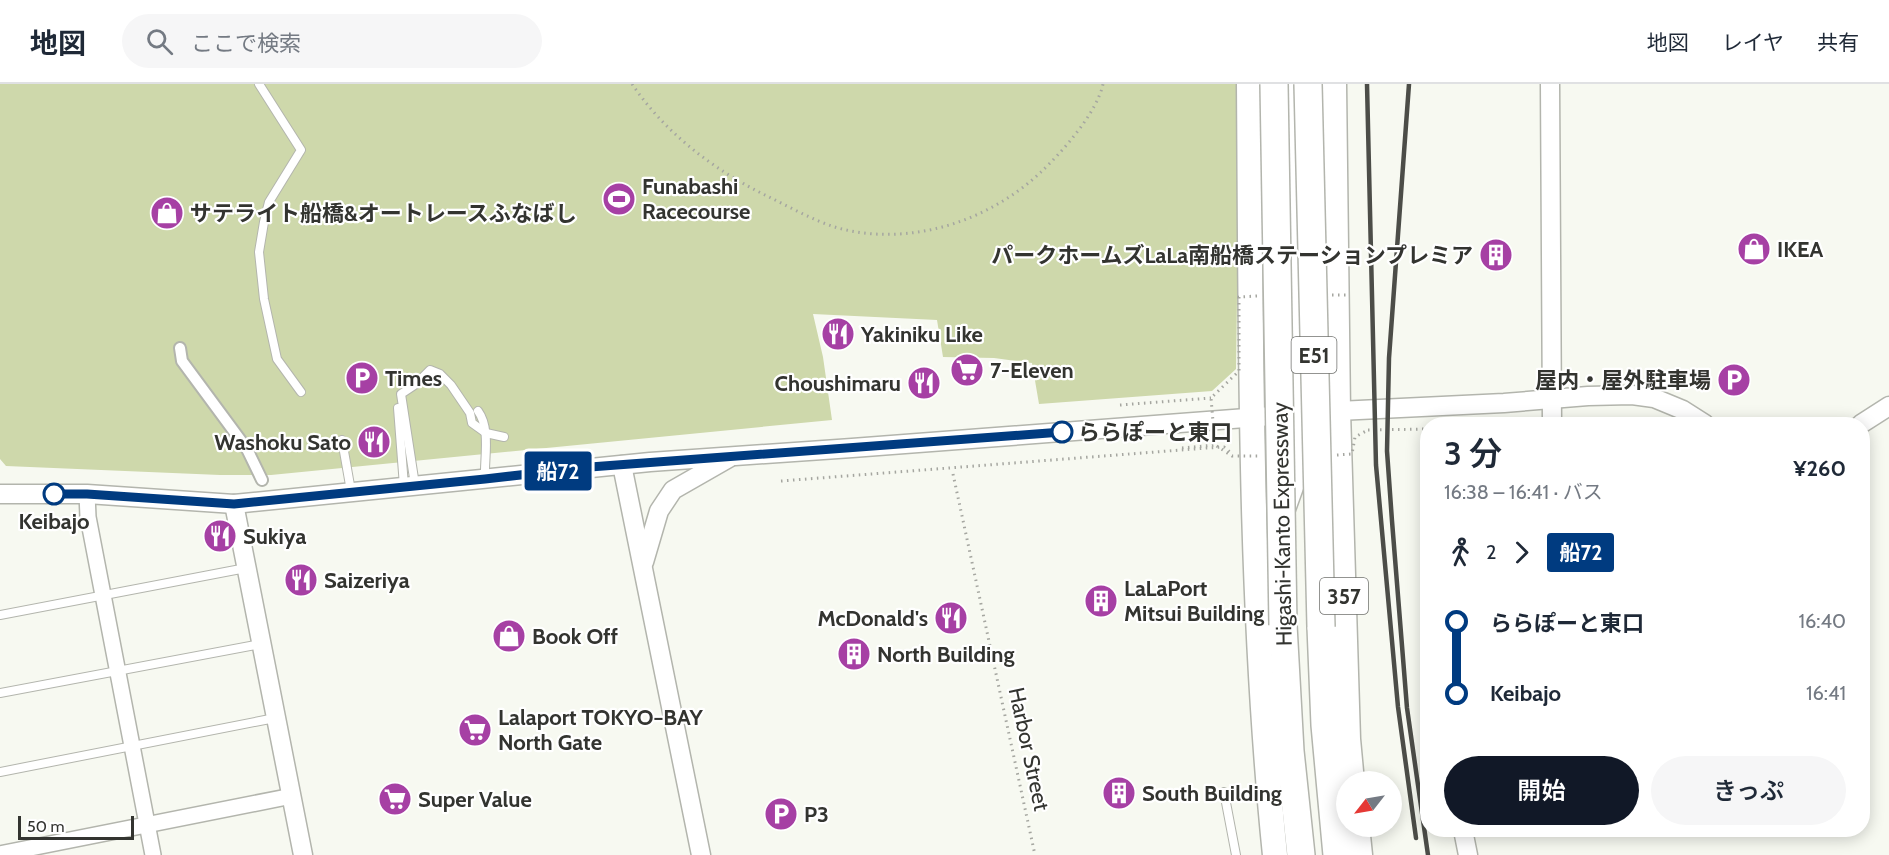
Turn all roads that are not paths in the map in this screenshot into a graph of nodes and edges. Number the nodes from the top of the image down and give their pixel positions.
1 (259, 84) edge
2 (1249, 84) edge
3 (1274, 84) edge
4 (1293, 84) edge
5 (1308, 84) edge
6 (1334, 84) edge
7 (1550, 84) edge
8 (180, 348) dead end
9 (301, 392) dead end
10 (1550, 399) junction
11 (398, 402) dead end
12 (1889, 406) edge
13 (478, 411) dead end
14 (1338, 411) junction
15 (1296, 414) junction
16 (1252, 417) junction
17 (1551, 417) edge
18 (1694, 417) edge
19 (1870, 418) edge
20 (486, 433) junction
21 (504, 437) dead end
22 (342, 440) dead end
23 (733, 455) junction
24 (622, 465) junction
25 (485, 479) junction
26 (262, 480) dead end
27 (410, 487) junction
28 (351, 493) junction
29 (0, 494) edge
30 (87, 494) junction
31 (234, 504) junction
32 (643, 564) junction
33 (247, 568) junction
34 (103, 596) junction
35 (0, 615) edge
36 (262, 644) junction
37 (1259, 648) junction
38 (118, 671) junction
39 (0, 693) edge
40 (276, 718) junction
41 (132, 746) junction
42 (1351, 771) edge
43 (0, 772) edge
44 (1224, 792) dead end
45 (292, 796) junction
46 (147, 825) junction
47 (1358, 837) edge
48 (1464, 837) edge
49 (0, 854) edge
50 (153, 855) edge
51 (303, 855) edge
52 (701, 855) edge
53 (1236, 855) edge
54 (1275, 855) edge
55 (1301, 855) edge
56 (1337, 855) edge
57 (1360, 855) edge
58 (1468, 855) edge

1 - 9 lane
2 - 16 highway
3 - 55 highway, Higashi-Kanto Expressway / E51, bridge
4 - 15 street
5 - 56 highway, Higashi-Kanto Expressway / E51, bridge
6 - 14 highway, 357
7 - 10 street
8 - 26 street
10 - 14 street
10 - 17 street
10 - 18 street
11 - 27 lane
12 - 19 street
13 - 20 lane
14 - 15 street
14 - 42 highway, 357
15 - 16 street
15 - 37 street
16 - 23 street
16 - 37 highway
20 - 21 lane
20 - 25 lane
20 - 27 lane
22 - 28 lane
23 - 24 street
23 - 32 street
24 - 25 street
24 - 32 street
25 - 27 street
27 - 28 street
28 - 31 street
29 - 30 street
30 - 31 street
30 - 34 street
31 - 33 street
32 - 52 street
33 - 34 lane
33 - 36 street
34 - 35 lane
34 - 38 street
36 - 38 lane
36 - 40 street
37 - 54 highway
38 - 39 lane
38 - 41 street
40 - 41 lane
40 - 45 street
41 - 43 lane
41 - 46 street
44 - 53 lane
45 - 46 street
45 - 51 street
46 - 49 street
46 - 50 street
47 - 57 highway
48 - 58 street

